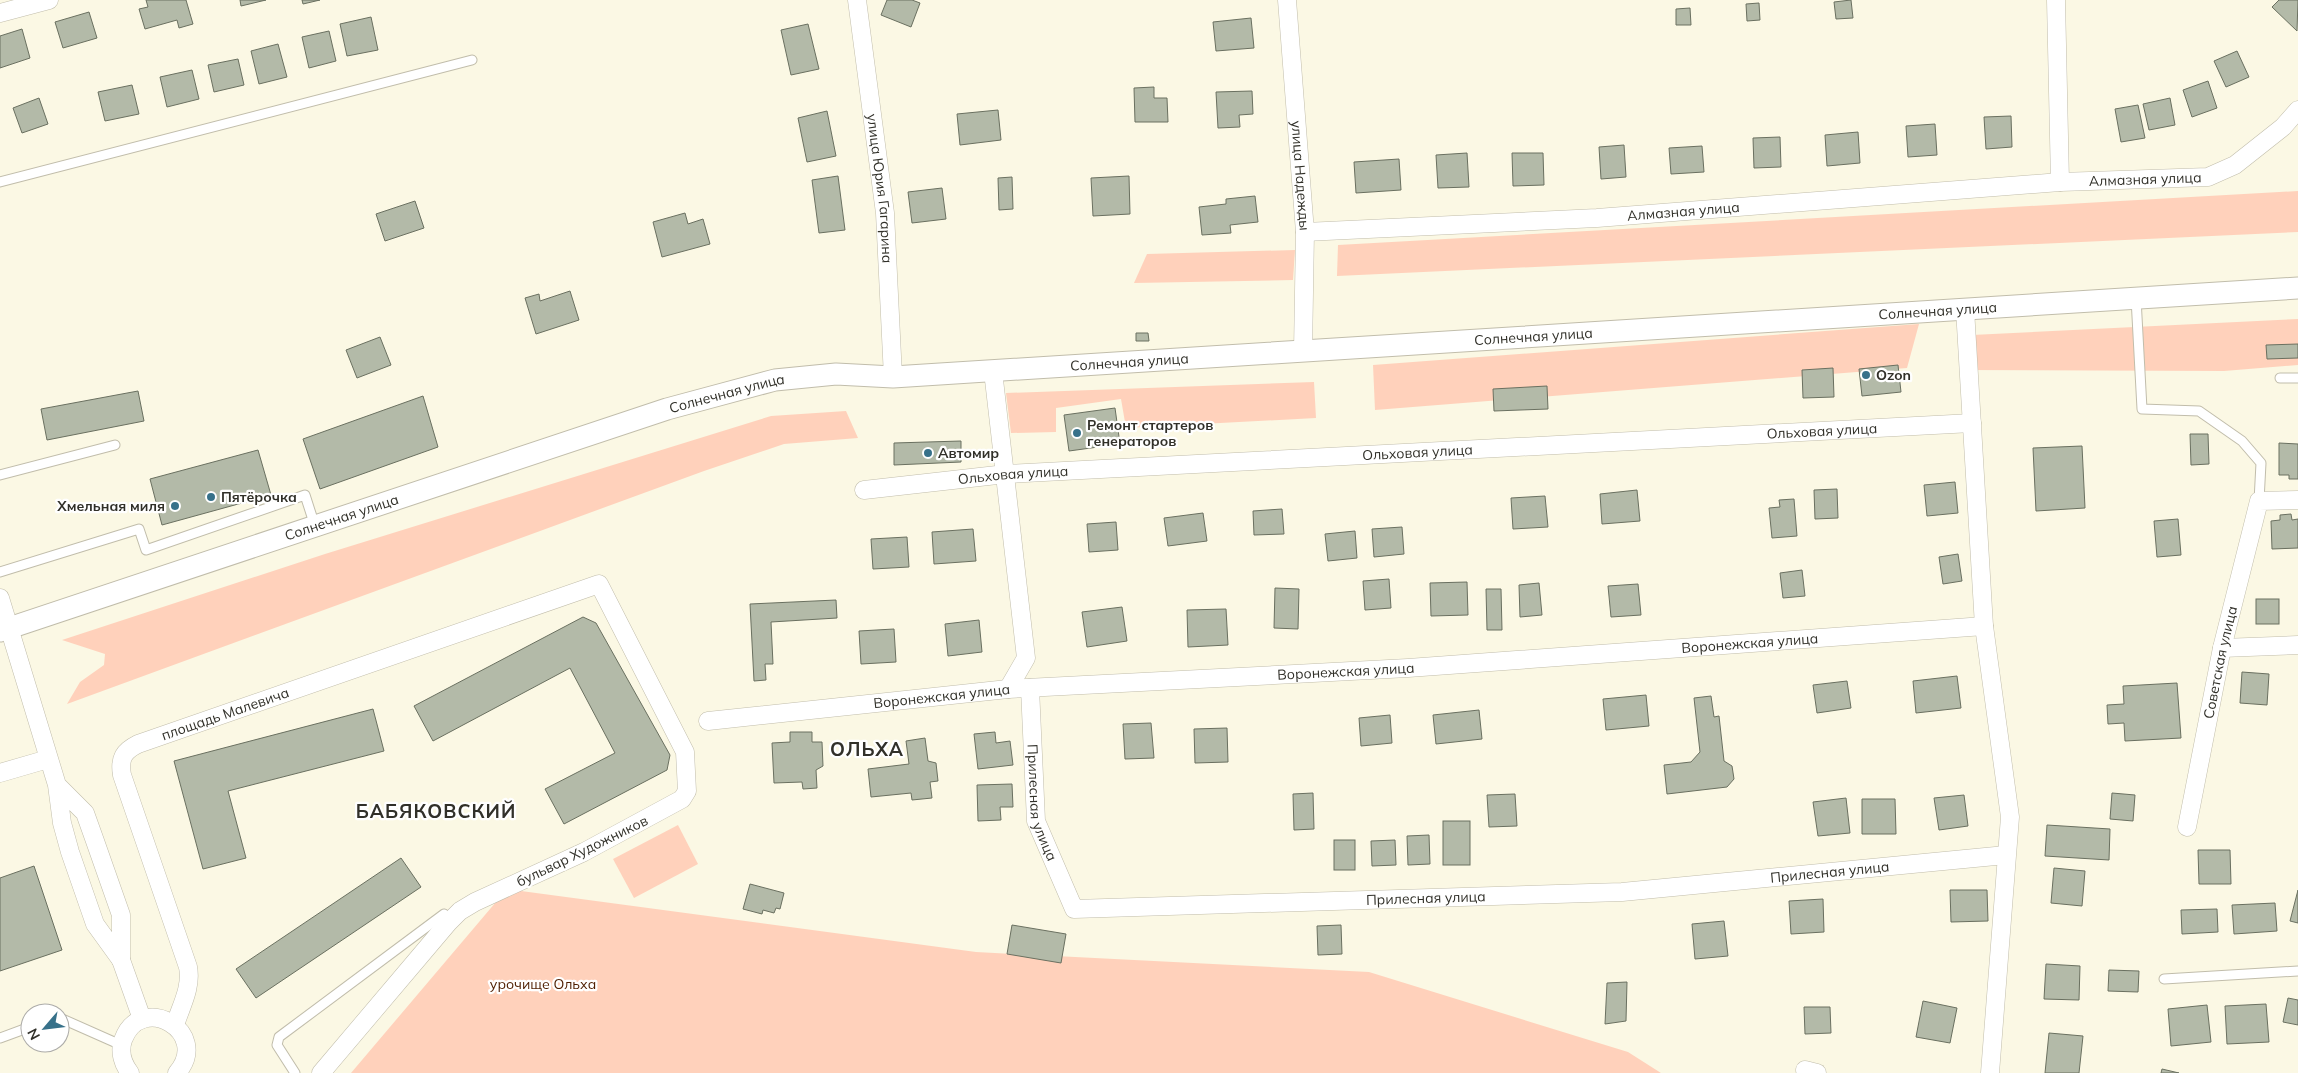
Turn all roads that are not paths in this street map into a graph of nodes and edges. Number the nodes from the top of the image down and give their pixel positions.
1 (49, 0) edge
2 (857, 0) edge
3 (1287, 0) edge
4 (2056, 0) edge
5 (0, 13) edge
6 (472, 60) dead end
7 (2298, 110) edge
8 (0, 182) edge
9 (2060, 182) junction
10 (1305, 232) junction
11 (2298, 288) edge
12 (2136, 298) junction
13 (1965, 309) junction
14 (1303, 352) junction
15 (993, 371) junction
16 (893, 377) junction
17 (2280, 378) dead end
18 (2298, 378) edge
19 (1972, 422) junction
20 (115, 445) dead end
21 (1006, 474) junction
22 (0, 476) edge
23 (864, 490) dead end
24 (2298, 500) edge
25 (2259, 501) junction
26 (315, 526) junction
27 (0, 572) edge
28 (598, 584) joint
29 (0, 598) edge
30 (1984, 626) junction
31 (4, 630) edge
32 (2298, 646) edge
33 (2222, 648) junction
34 (1030, 688) junction
35 (1008, 689) junction
36 (708, 722) dead end
37 (48, 759) junction
38 (0, 773) edge
39 (57, 785) junction
40 (2187, 827) dead end
41 (2006, 855) junction
42 (444, 914) dead end
43 (121, 960) junction
44 (2298, 971) edge
45 (2164, 978) dead end
46 (142, 1019) junction
47 (70, 1022) edge
48 (175, 1025) junction
49 (20, 1031) edge
50 (0, 1038) edge
51 (121, 1044) junction
52 (130, 1073) edge
53 (177, 1073) edge
54 (295, 1073) edge
55 (321, 1073) edge
56 (1990, 1073) edge

1 - 5 street
2 - 16 street, улица Юрия Гагарина
3 - 10 street, улица Надежды
4 - 9 street
6 - 8 lane
7 - 9 street, Алмазная улица
9 - 10 street, Алмазная улица
10 - 14 street, улица Надежды
11 - 12 street, Солнечная улица
12 - 13 street, Солнечная улица
12 - 25 lane
13 - 14 street, Солнечная улица
13 - 19 street
14 - 15 street, Солнечная улица
15 - 16 street, Солнечная улица
15 - 21 street
16 - 26 street, Солнечная улица
17 - 18 lane
19 - 21 street, Ольховая улица
19 - 30 street
20 - 22 lane
21 - 23 street, Ольховая улица
21 - 35 street
24 - 25 street
25 - 33 street, Советская улица
26 - 27 lane
26 - 31 street, Солнечная улица
28 - 48 street, площадь Малевича
28 - 55 street, бульвар Художников
29 - 31 street
30 - 34 street, Воронежская улица
30 - 41 street
31 - 37 street
32 - 33 street
33 - 40 street, Советская улица
34 - 35 street, Воронежская улица
34 - 41 street, Прилесная улица
35 - 36 street, Воронежская улица
37 - 38 street
37 - 39 street
39 - 43 street
39 - 43 street
41 - 56 street
42 - 54 lane
43 - 46 street
44 - 45 lane
46 - 48 street
46 - 51 street
47 - 51 lane
48 - 53 street
49 - 50 lane
51 - 52 street

